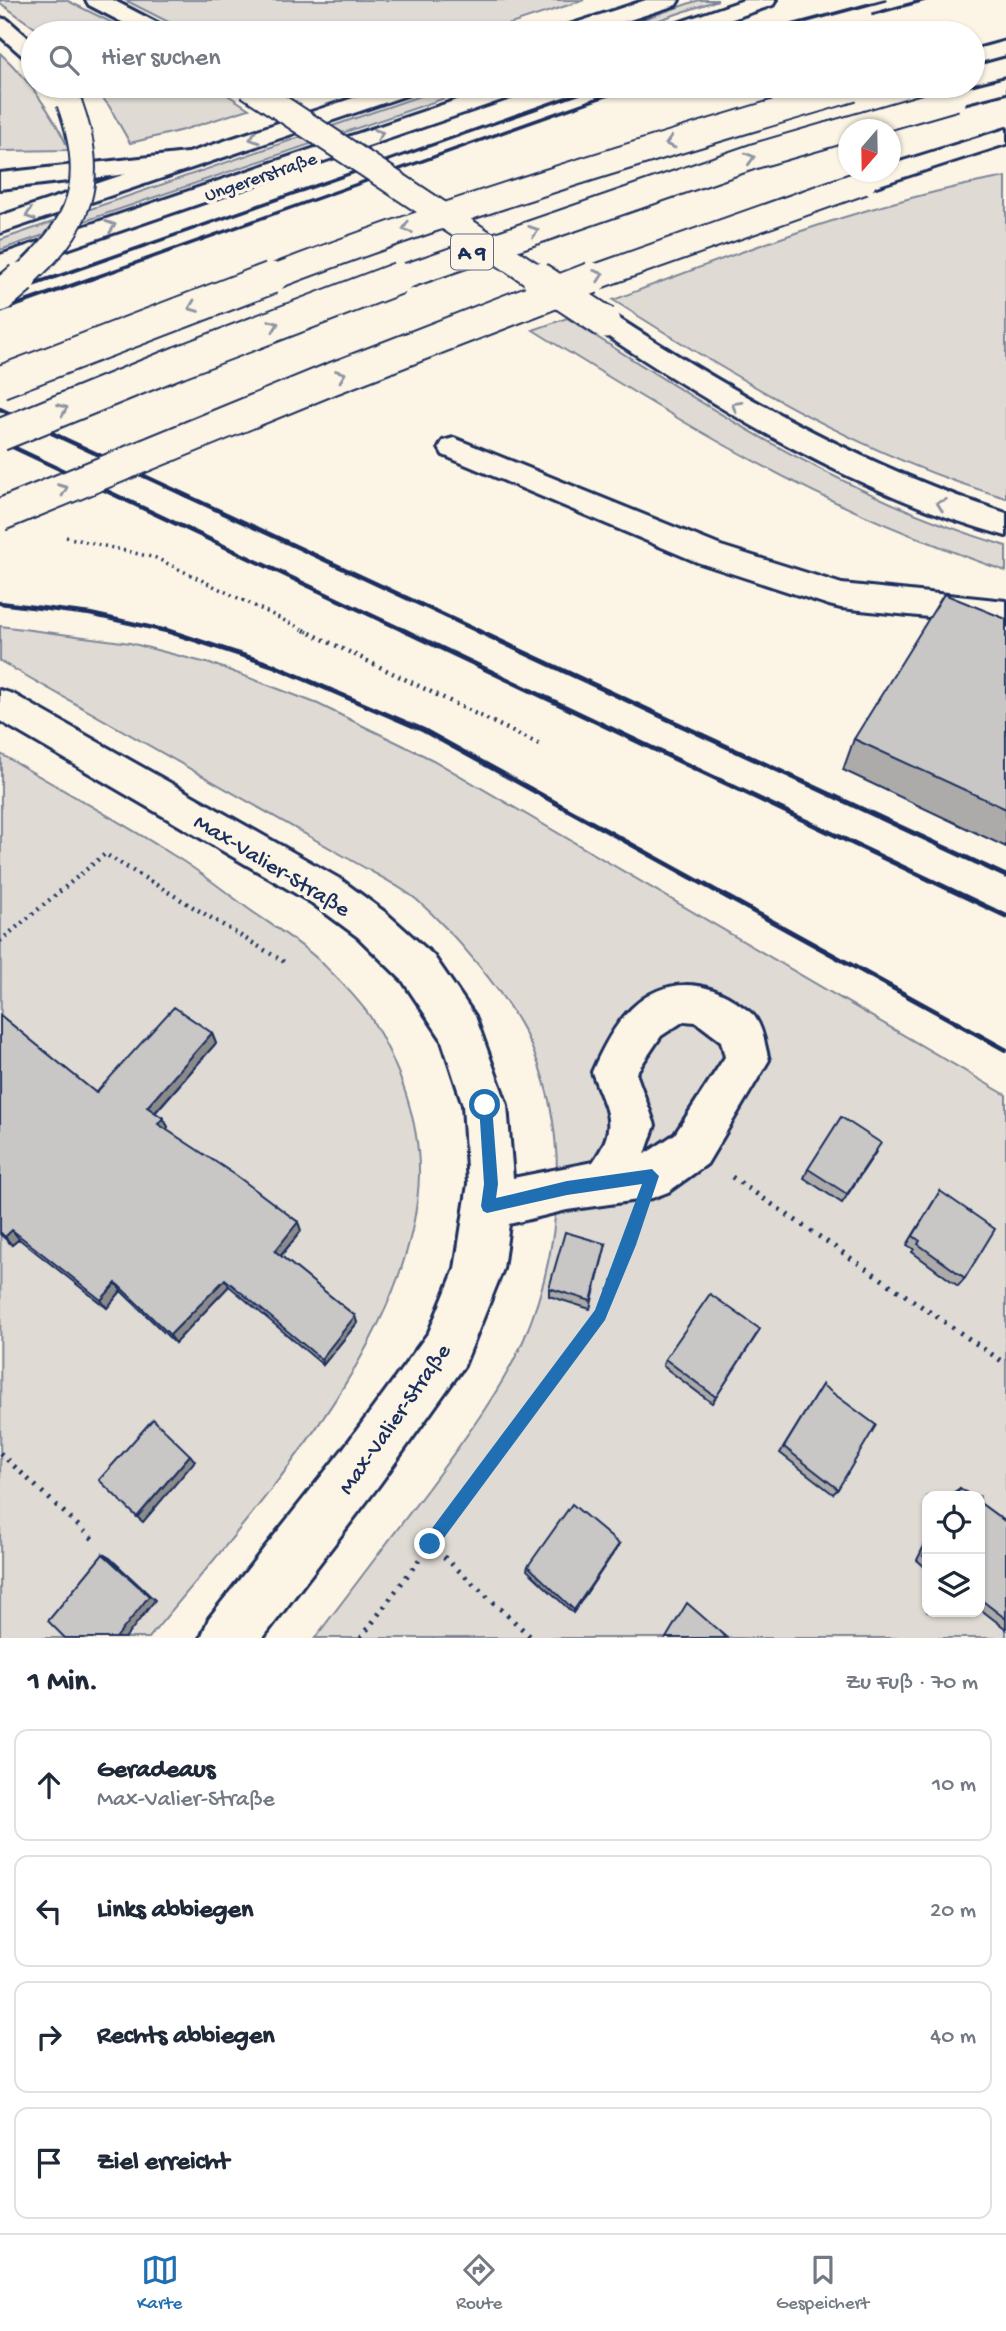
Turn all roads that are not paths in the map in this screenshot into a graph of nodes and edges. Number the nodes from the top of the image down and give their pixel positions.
1 (97, 0) edge
2 (668, 0) edge
3 (765, 0) edge
4 (136, 21) edge
5 (604, 21) edge
6 (705, 21) edge
7 (0, 25) edge
8 (21, 43) edge
9 (1006, 48) edge
10 (985, 54) edge
11 (1006, 85) edge
12 (985, 91) edge
13 (67, 98) edge
14 (266, 98) edge
15 (375, 98) edge
16 (485, 98) edge
17 (823, 98) edge
18 (960, 98) edge
19 (1002, 143) edge
20 (187, 160) junction
21 (0, 181) edge
22 (0, 225) edge
23 (0, 264) edge
24 (0, 296) edge
25 (0, 382) edge
26 (0, 435) edge
27 (454, 448) dead end
28 (0, 516) edge
29 (1006, 525) edge
30 (1006, 613) edge
31 (0, 704) edge
32 (606, 1182) junction
33 (487, 1206) junction
34 (229, 1638) edge

1 - 4 main road
2 - 5 main road
3 - 6 main road
7 - 8 main road
9 - 10 main road
12 -> 11 main road, A 9, bridge
13 - 24 main road, bridge
29 -> 14 main road, bridge
15 -> 20 main road, Ungererstraße
23 -> 16 main road, Ungererstraße
17 -> 25 main road, A 9, bridge
26 -> 18 main road, A 9, bridge
28 -> 19 main road, bridge
20 - 21 main road
20 -> 22 main road, Ungererstraße
27 - 30 main road
31 - 33 main road, Max-Valier-Straße
32 - 32 main road
32 - 33 main road
33 - 34 main road, Max-Valier-Straße

